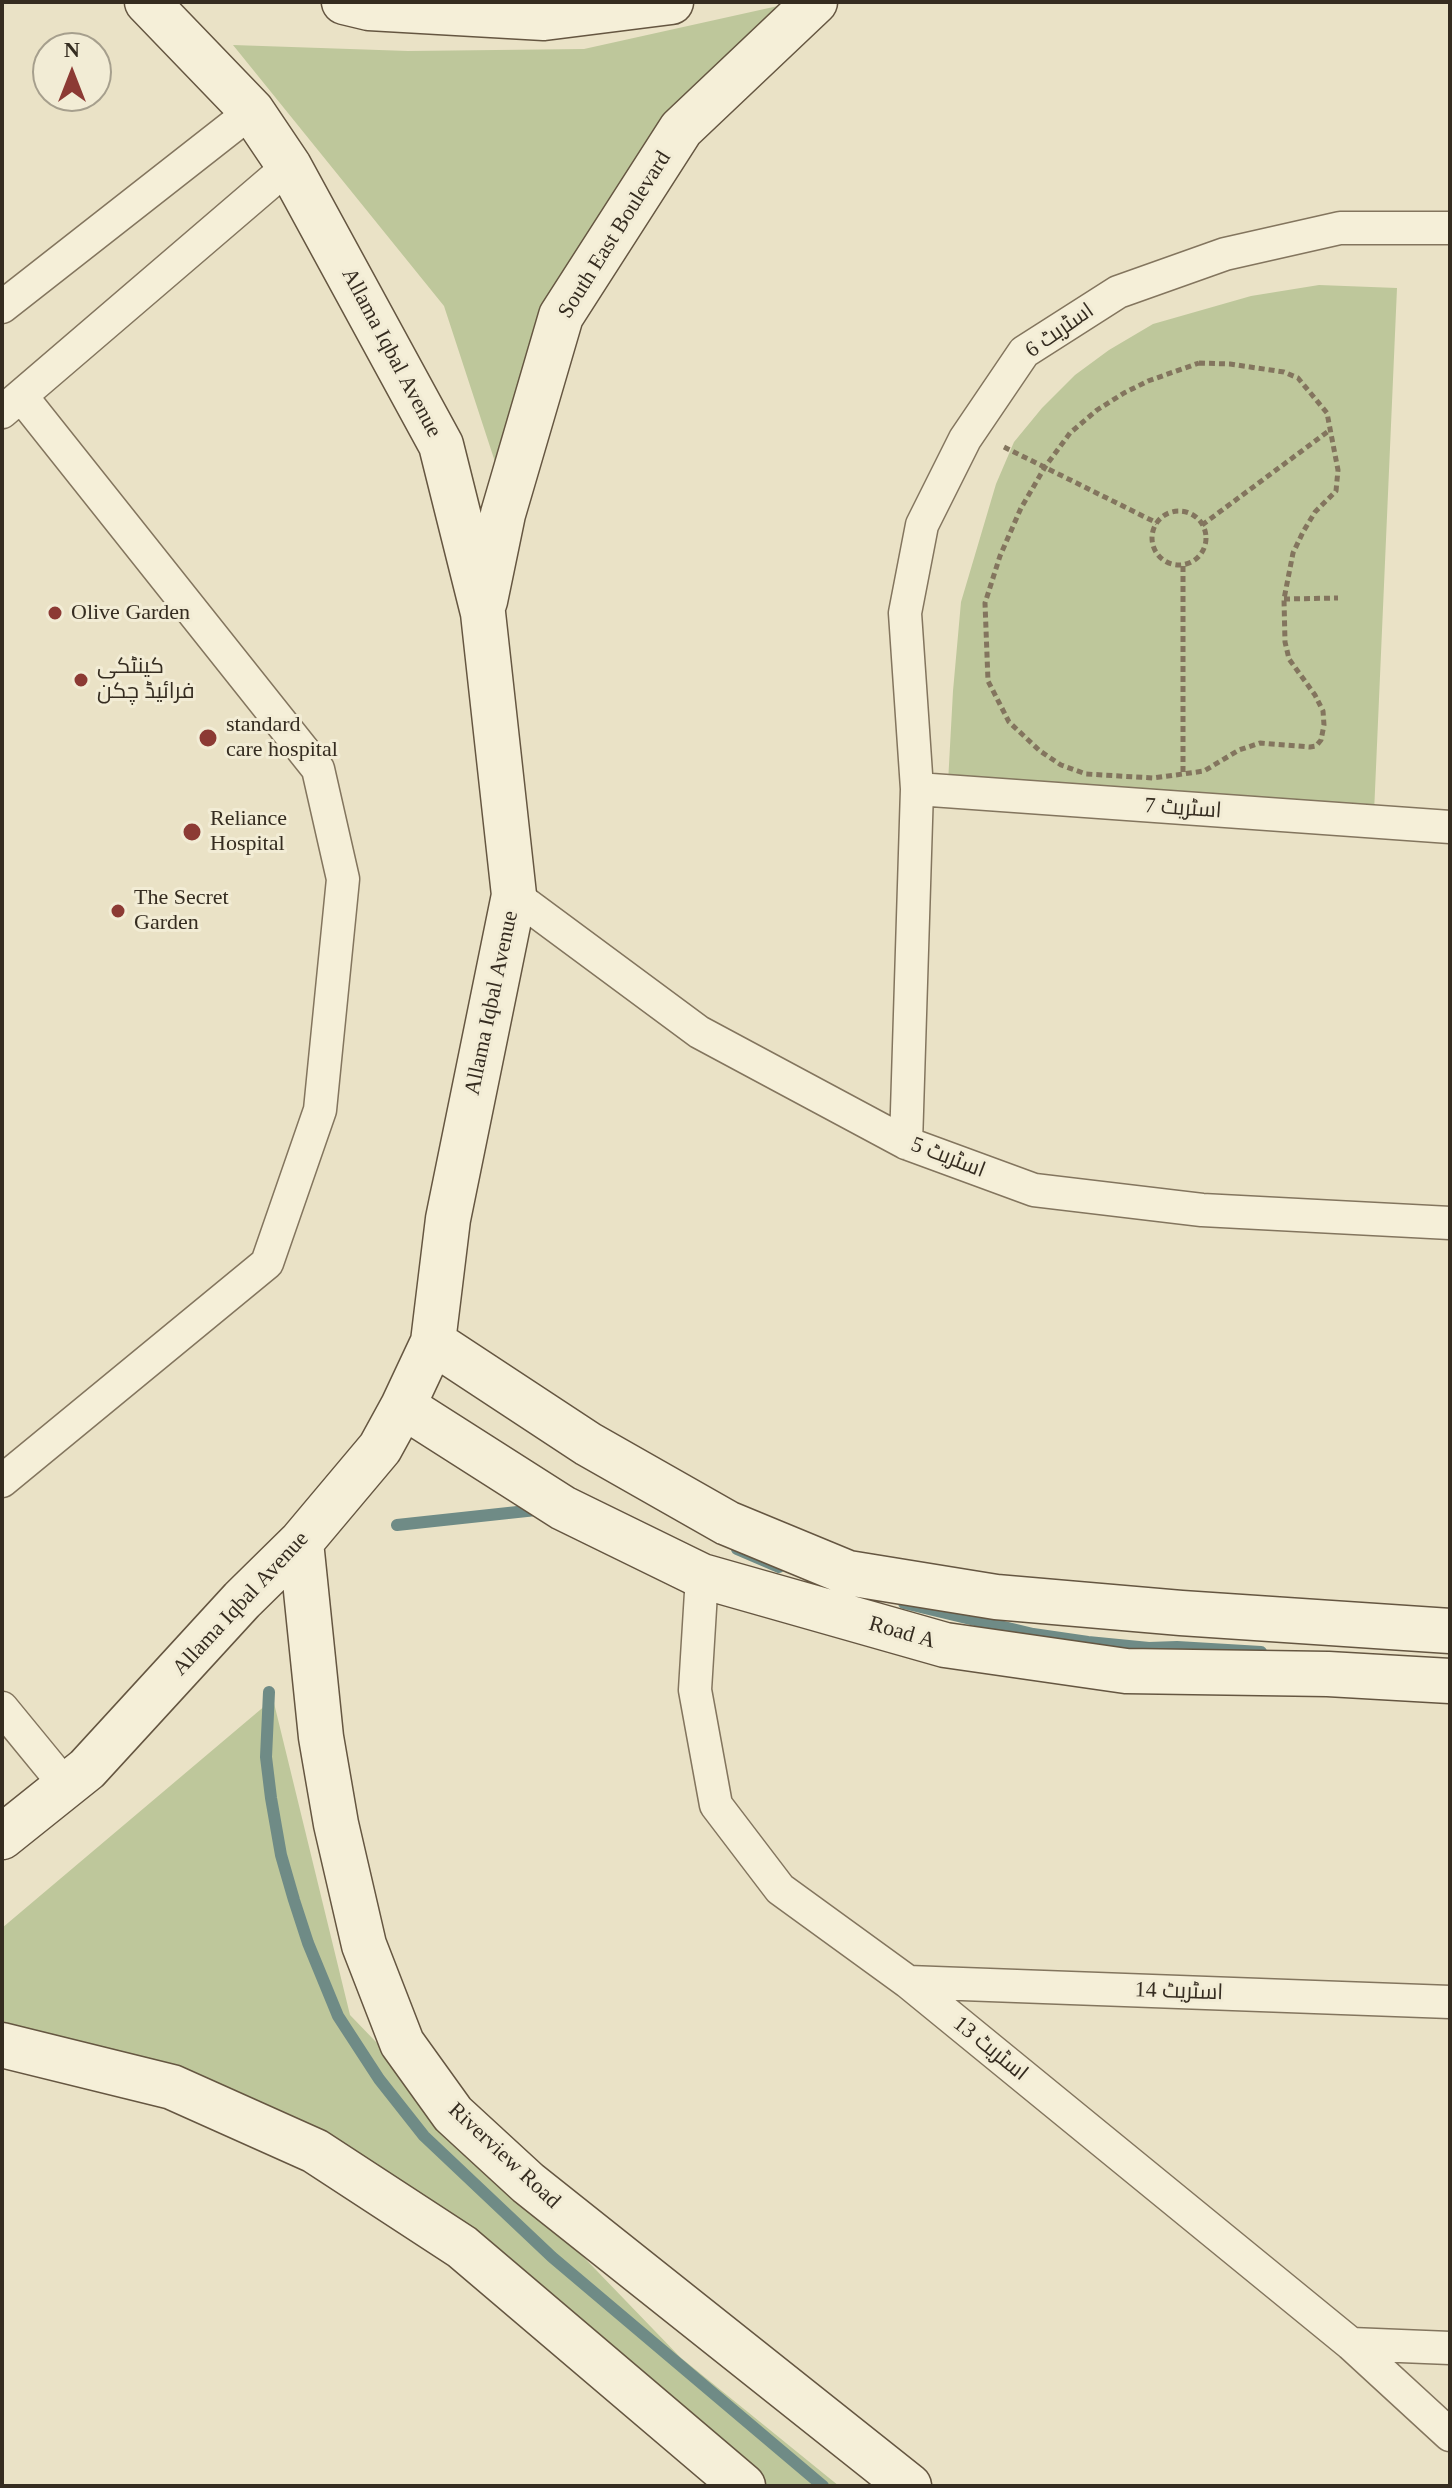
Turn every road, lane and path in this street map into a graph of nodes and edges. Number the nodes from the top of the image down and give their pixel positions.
1 (147, 2) edge
2 (344, 2) edge
3 (671, 2) edge
4 (815, 2) edge
5 (252, 111) junction
6 (289, 166) junction
7 (1450, 228) edge
8 (2, 307) edge
9 (12, 405) edge
10 (971, 430) junction
11 (1331, 430) junction
12 (1045, 467) junction
13 (1157, 523) junction
14 (1202, 525) junction
15 (1183, 565) junction
16 (1338, 598) dead end
17 (1284, 599) junction
18 (483, 613) junction
19 (1183, 774) junction
20 (917, 789) junction
21 (1183, 809) junction
22 (1450, 827) edge
23 (514, 895) junction
24 (906, 1143) junction
25 (1450, 1223) edge
26 (433, 1342) junction
27 (403, 1406) junction
28 (2, 1481) edge
29 (301, 1542) junction
30 (702, 1576) junction
31 (1450, 1631) edge
32 (1450, 1681) edge
33 (2, 1708) edge
34 (66, 1786) junction
35 (2, 1837) edge
36 (908, 1982) junction
37 (1450, 2002) edge
38 (2, 2045) edge
39 (1351, 2344) junction
40 (1450, 2348) edge
41 (1450, 2435) edge
42 (743, 2486) edge
43 (909, 2486) edge

1 - 5 street, Allama Iqbal Avenue
2 - 3 street
4 - 18 street, South East Boulevard
5 - 6 street, Allama Iqbal Avenue
5 - 8 street
6 - 9 street
6 - 18 street, Allama Iqbal Avenue
7 - 10 street, اسٹریٹ 6
9 - 28 street
10 - 12 path
10 - 20 street, اسٹریٹ 6
11 - 12 path
11 - 14 path
11 - 17 path
12 - 13 path
12 - 19 path
13 - 14 path
13 - 15 path
14 - 15 path
15 - 19 path
16 - 17 path
17 - 19 path
18 - 23 street, Allama Iqbal Avenue
19 - 21 path
20 - 21 street, اسٹریٹ 7
20 - 24 street, اسٹریٹ 6
21 - 22 street, اسٹریٹ 7
23 - 24 street, اسٹریٹ 5
23 - 26 street, Allama Iqbal Avenue
24 - 25 street, اسٹریٹ 5
26 - 27 street, Allama Iqbal Avenue
26 - 31 street
27 - 29 street, Allama Iqbal Avenue
27 - 30 street, Road A
29 - 34 street, Allama Iqbal Avenue
29 - 43 street, Riverview Road
30 - 32 street, Road A
30 - 36 street, اسٹریٹ 13
33 - 34 street
34 - 35 street, Allama Iqbal Avenue
36 - 37 street, اسٹریٹ 14
36 - 39 street, اسٹریٹ 13
38 - 42 street
39 - 40 street
39 - 41 street, اسٹریٹ 13

